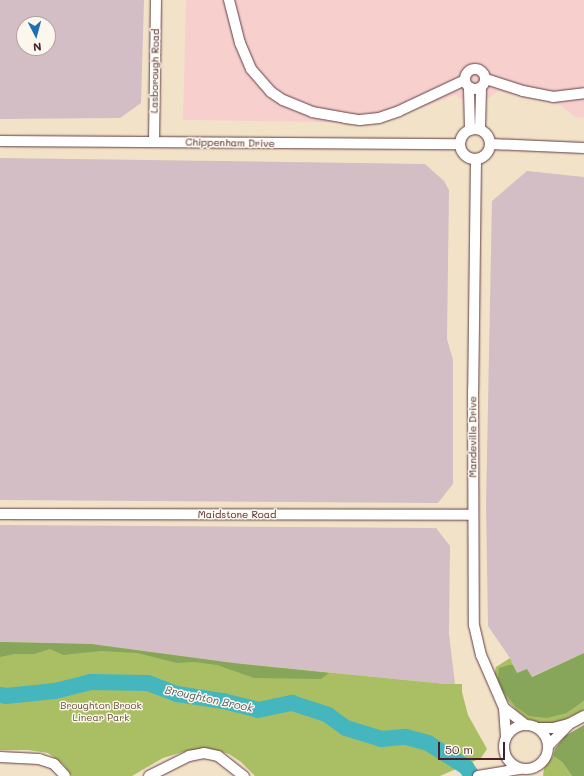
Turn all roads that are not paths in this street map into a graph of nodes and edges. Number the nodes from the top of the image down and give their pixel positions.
1 (156, 0) edge
2 (229, 0) edge
3 (486, 79) junction
4 (467, 84) junction
5 (481, 88) junction
6 (584, 93) edge
7 (475, 130) junction
8 (0, 141) edge
9 (154, 142) junction
10 (460, 144) junction
11 (490, 144) junction
12 (584, 148) edge
13 (476, 159) junction
14 (0, 514) edge
15 (473, 515) junction
16 (504, 708) junction
17 (584, 716) edge
18 (569, 724) junction
19 (526, 725) junction
20 (537, 728) junction
21 (506, 736) junction
22 (548, 746) junction
23 (504, 751) junction
24 (0, 757) edge
25 (520, 769) junction
26 (488, 773) junction
27 (65, 776) edge
28 (149, 776) edge
29 (244, 776) edge
30 (478, 776) edge

1 - 9 street, Lasborough Road
2 - 4 street
3 - 4 street
3 - 5 street
3 - 6 street
4 - 5 street
4 - 7 street
5 - 7 street
7 - 10 street
7 - 11 street
8 - 9 street, Chippenham Drive
9 - 10 street, Chippenham Drive
10 - 13 street
11 - 12 street
11 - 13 street
13 - 15 street, Mandeville Drive
14 - 15 street, Maidstone Road
15 - 16 street, Mandeville Drive
16 - 19 street, Mandeville Drive
16 - 21 street, Mandeville Drive
17 - 18 street
18 - 20 street
18 - 22 street
19 - 20 street
19 - 21 street
20 - 22 street
21 - 23 street
22 - 25 street
23 - 25 street
23 - 26 street
24 - 27 street
25 - 26 street
26 - 30 street
28 - 29 street

